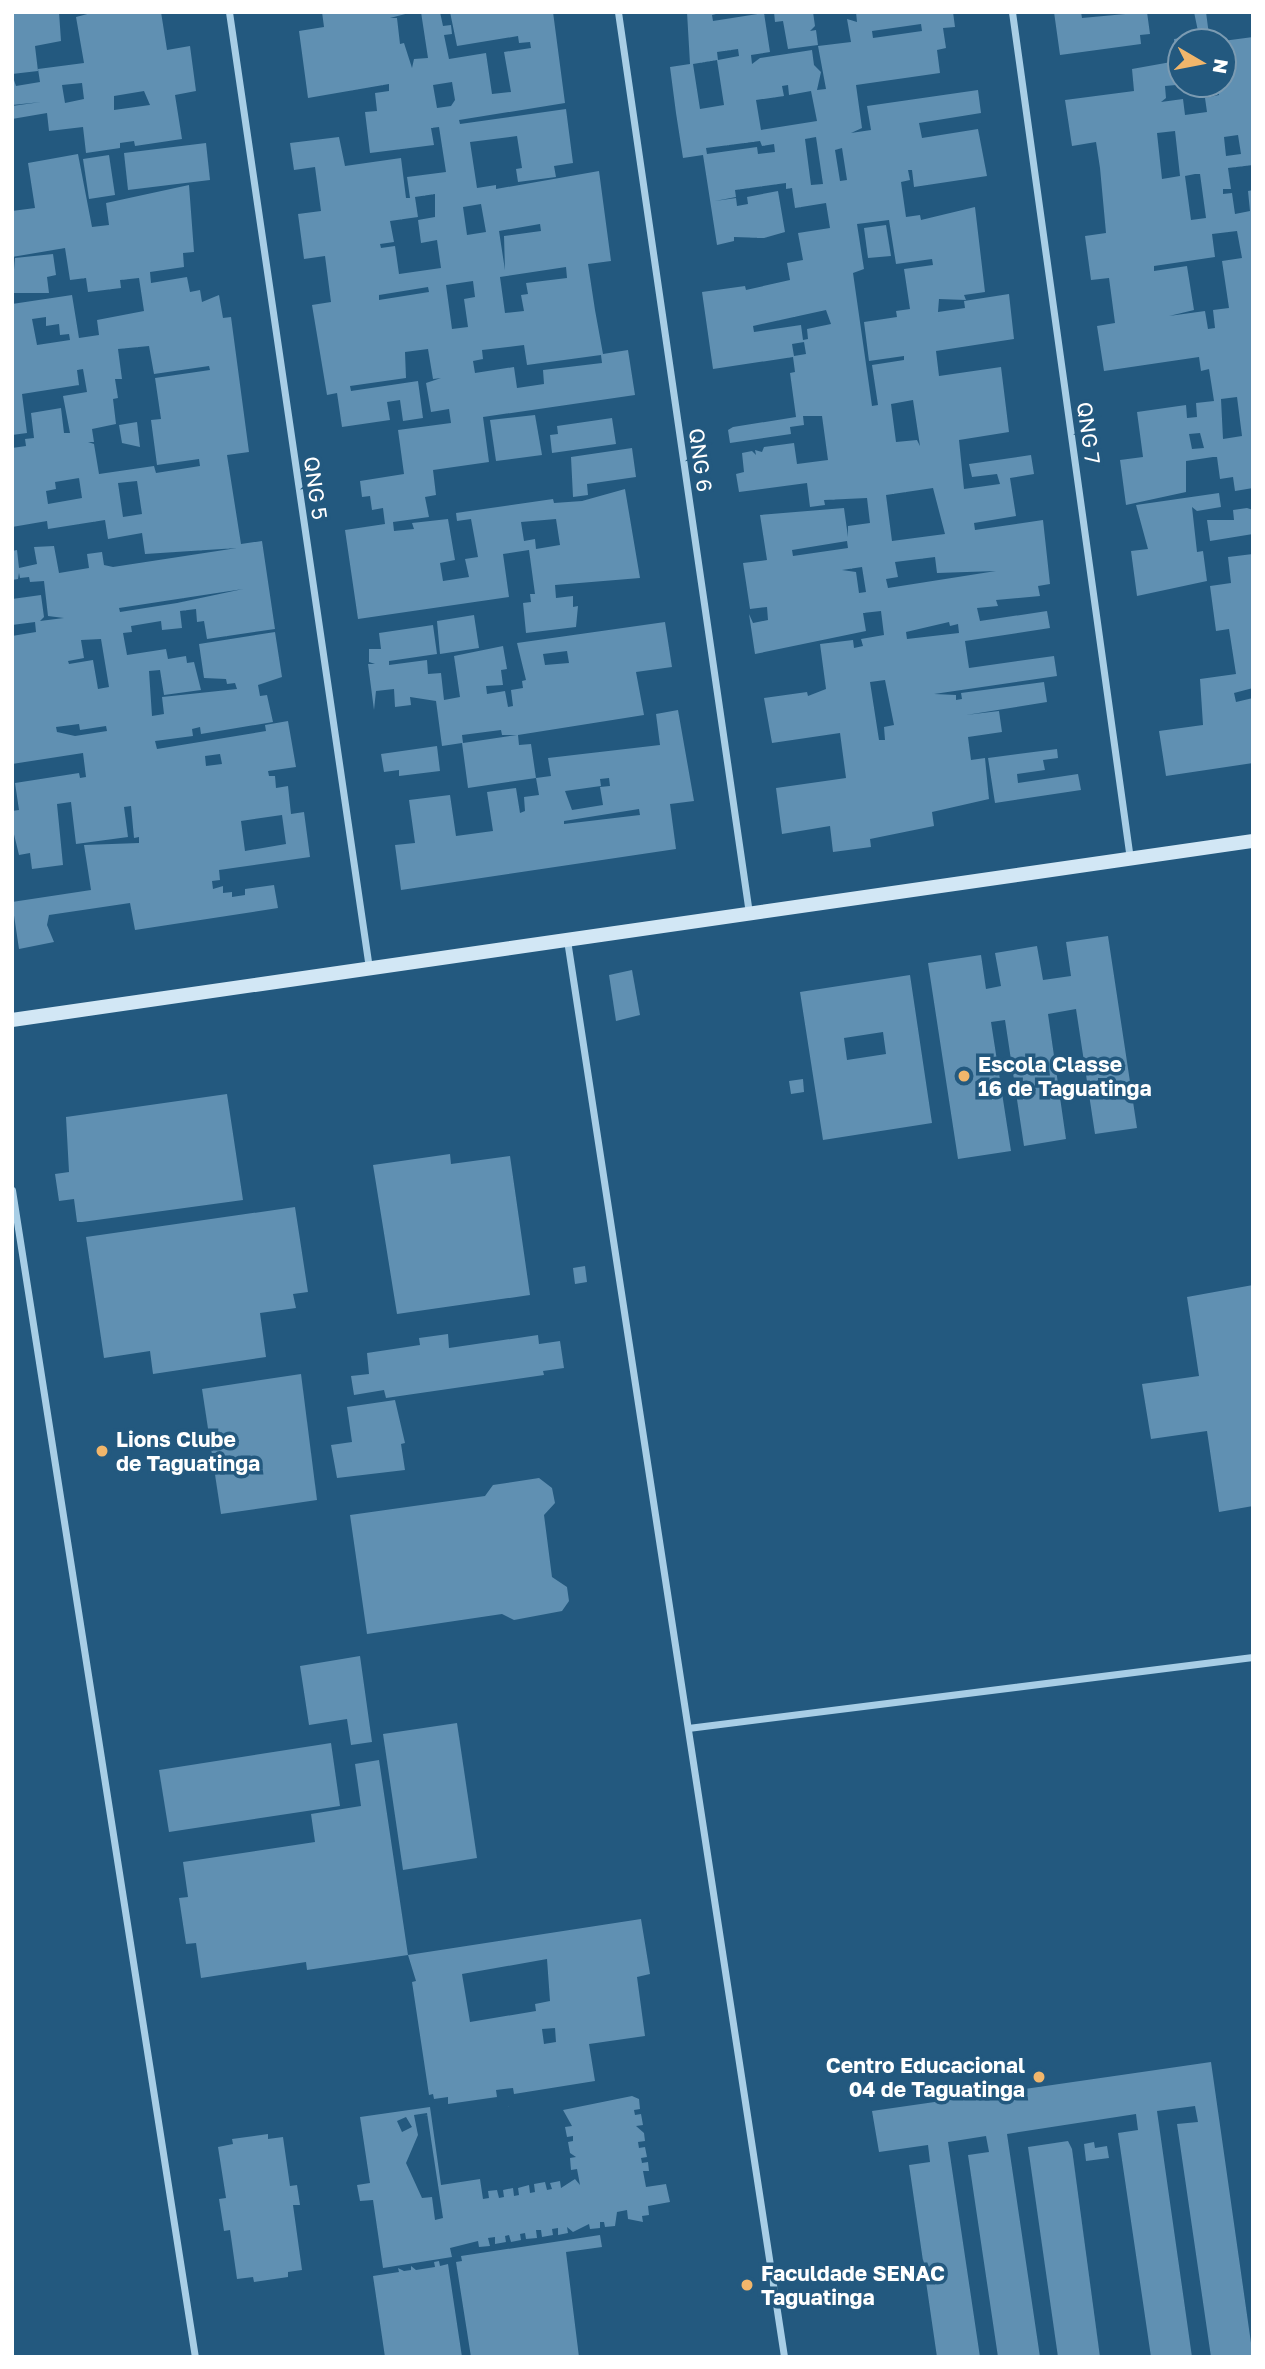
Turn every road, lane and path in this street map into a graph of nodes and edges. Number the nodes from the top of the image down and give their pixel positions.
1 (229, 12) edge
2 (618, 12) edge
3 (1012, 12) edge
4 (1253, 841) edge
5 (1130, 859) junction
6 (750, 913) junction
7 (567, 940) junction
8 (369, 968) junction
9 (12, 1020) edge
10 (12, 1190) edge
11 (1253, 1657) edge
12 (688, 1728) junction
13 (195, 2357) edge
14 (784, 2357) edge

1 - 8 street, QNG 5
2 - 6 street, QNG 6
3 - 5 street, QNG 7
4 - 5 street
5 - 6 street
6 - 7 street
7 - 8 street
7 - 12 street
8 - 9 street
10 - 13 street
11 - 12 street
12 - 14 street

